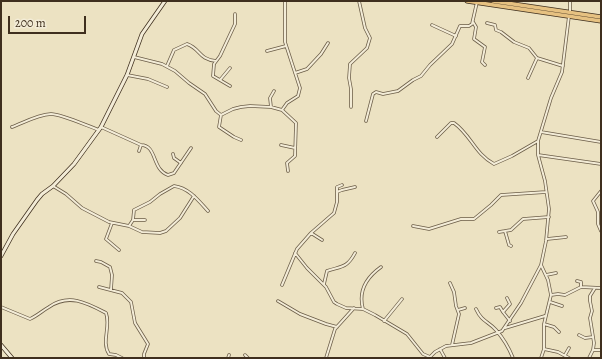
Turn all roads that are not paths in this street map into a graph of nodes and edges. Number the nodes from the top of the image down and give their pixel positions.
1 (165, 1) edge
2 (285, 1) edge
3 (359, 1) edge
4 (467, 1) edge
5 (493, 1) edge
6 (570, 1) edge
7 (477, 2) edge
8 (515, 3) edge
9 (236, 14) dead end
10 (569, 15) junction
11 (601, 17) edge
12 (601, 21) edge
13 (473, 22) junction
14 (487, 23) dead end
15 (432, 25) dead end
16 (456, 36) junction
17 (328, 42) dead end
18 (286, 46) junction
19 (267, 51) dead end
20 (134, 57) junction
21 (537, 58) junction
22 (216, 61) junction
23 (485, 65) dead end
24 (167, 66) junction
25 (563, 66) junction
26 (230, 68) dead end
27 (295, 73) junction
28 (127, 75) junction
29 (528, 78) dead end
30 (220, 80) junction
31 (230, 86) dead end
32 (167, 87) dead end
33 (274, 91) dead end
34 (271, 107) junction
35 (351, 107) dead end
36 (282, 110) junction
37 (221, 115) junction
38 (366, 121) dead end
39 (12, 127) dead end
40 (100, 128) junction
41 (541, 132) junction
42 (437, 137) dead end
43 (241, 140) dead end
44 (538, 141) junction
45 (601, 142) edge
46 (141, 145) junction
47 (281, 145) dead end
48 (191, 148) dead end
49 (295, 148) junction
50 (139, 151) dead end
51 (173, 154) dead end
52 (538, 155) junction
53 (181, 163) junction
54 (601, 164) edge
55 (288, 171) dead end
56 (342, 185) dead end
57 (53, 186) junction
58 (354, 187) dead end
59 (601, 191) edge
60 (337, 192) junction
61 (546, 192) junction
62 (194, 196) junction
63 (208, 210) dead end
64 (549, 217) junction
65 (132, 220) junction
66 (145, 220) dead end
67 (112, 223) junction
68 (130, 226) junction
69 (413, 226) dead end
70 (505, 231) junction
71 (601, 231) edge
72 (499, 232) dead end
73 (311, 233) junction
74 (566, 237) dead end
75 (547, 238) junction
76 (322, 240) dead end
77 (511, 246) dead end
78 (118, 250) dead end
79 (295, 253) junction
80 (355, 253) dead end
81 (1, 256) edge
82 (96, 261) dead end
83 (541, 265) junction
84 (381, 267) dead end
85 (556, 273) dead end
86 (546, 275) junction
87 (577, 281) dead end
88 (450, 283) dead end
89 (324, 284) junction
90 (282, 285) dead end
91 (99, 287) dead end
92 (582, 287) junction
93 (595, 288) junction
94 (601, 288) edge
95 (111, 290) junction
96 (551, 295) junction
97 (402, 298) dead end
98 (507, 298) dead end
99 (278, 302) dead end
100 (550, 302) junction
101 (562, 306) dead end
102 (1, 307) edge
103 (354, 308) junction
104 (465, 308) dead end
105 (496, 308) dead end
106 (363, 309) junction
107 (476, 309) dead end
108 (458, 310) junction
109 (503, 312) junction
110 (545, 316) junction
111 (384, 321) junction
112 (510, 321) junction
113 (544, 324) junction
114 (337, 326) junction
115 (505, 328) junction
116 (559, 332) dead end
117 (498, 333) junction
118 (579, 336) dead end
119 (593, 337) junction
120 (1, 345) edge
121 (452, 345) junction
122 (569, 348) dead end
123 (440, 349) junction
124 (544, 349) junction
125 (593, 350) junction
126 (601, 350) edge
127 (245, 355) dead end
128 (565, 355) junction
129 (430, 357) edge
130 (12, 358) edge
131 (122, 358) edge
132 (144, 358) edge
133 (248, 358) edge
134 (326, 358) edge
135 (445, 358) edge
136 (513, 358) edge
137 (541, 358) edge
138 (569, 358) edge
139 (589, 358) edge

1 - 20 main road
2 - 18 street
3 - 35 street
4 - 7 main road
5 - 8 main road
6 - 10 street
7 - 10 main road
7 - 13 street
8 - 10 main road
9 - 22 street
10 - 11 main road
10 - 12 main road
10 - 25 street
13 - 16 street
13 - 23 street
14 - 21 street
15 - 16 street
16 - 38 street
17 - 27 street
18 - 19 street
18 - 27 street
20 - 24 street
20 - 28 main road
21 - 25 street
21 - 29 street
22 - 24 street
22 - 30 street
24 - 37 street
25 - 41 street
26 - 30 street
27 - 36 street
28 - 32 street
28 - 40 main road
30 - 31 street
33 - 34 street
34 - 36 street
34 - 37 street
36 - 49 street
37 - 43 street
39 - 40 street
40 - 46 street
40 - 57 main road
41 - 44 street
41 - 45 street
42 - 44 street
44 - 52 street
46 - 50 street
46 - 53 street
47 - 49 street
48 - 53 street
49 - 55 street
51 - 53 street
52 - 54 street
52 - 61 street
56 - 60 street
57 - 67 street
57 - 81 main road
58 - 60 street
59 - 71 street
60 - 73 street
61 - 64 street
61 - 69 street
62 - 63 street
62 - 65 street
62 - 68 street
64 - 70 street
64 - 75 street
65 - 66 street
65 - 68 street
67 - 68 street
67 - 78 street
70 - 72 street
70 - 77 street
73 - 76 street
73 - 79 street
74 - 75 street
75 - 83 street
79 - 89 street
79 - 90 street
80 - 89 street
82 - 95 street
83 - 86 street
83 - 112 street
84 - 106 street
85 - 86 street
86 - 96 street
87 - 92 street
88 - 108 street
89 - 103 street
91 - 95 street
92 - 93 street
92 - 96 street
93 - 94 street
93 - 119 street
95 - 132 street
96 - 100 street
97 - 111 street
98 - 109 street
99 - 114 street
100 - 101 street
100 - 110 street
102 - 131 street
103 - 106 street
103 - 114 street
104 - 108 street
105 - 109 street
106 - 111 street
107 - 117 street
108 - 121 street
109 - 112 street
110 - 113 street
110 - 115 street
111 - 129 street
112 - 115 street
113 - 116 street
113 - 124 street
114 - 134 street
115 - 117 street
117 - 121 street
117 - 136 street
118 - 119 street
119 - 125 street
120 - 130 main road
121 - 123 street
122 - 128 street
123 - 129 street
123 - 135 street
124 - 128 street
124 - 137 street
125 - 126 street
125 - 139 street
127 - 133 street
128 - 138 street

